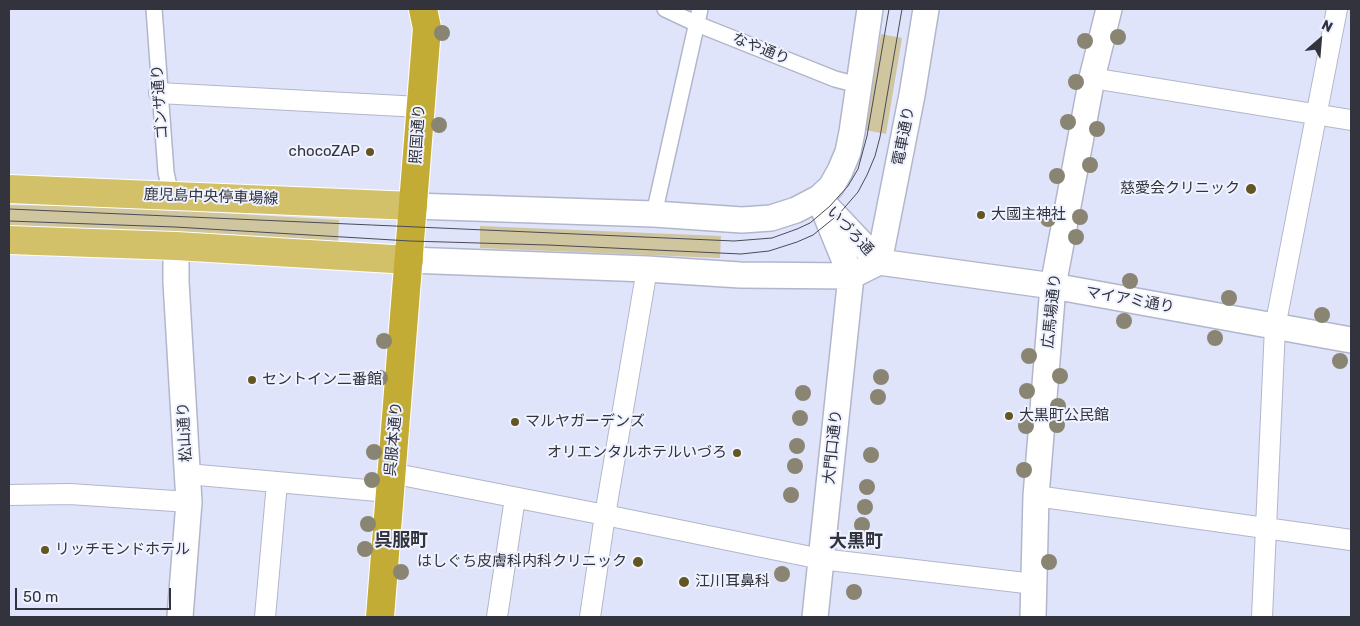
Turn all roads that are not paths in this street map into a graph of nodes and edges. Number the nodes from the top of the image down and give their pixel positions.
1 (154, 9) edge
2 (422, 9) edge
3 (665, 9) edge
4 (700, 9) edge
5 (870, 9) edge
6 (926, 9) edge
7 (1109, 9) edge
8 (1337, 9) edge
9 (697, 24) junction
10 (1092, 78) junction
11 (858, 85) junction
12 (159, 93) junction
13 (420, 106) junction
14 (1316, 114) junction
15 (1351, 120) edge
16 (9, 189) edge
17 (171, 196) junction
18 (819, 198) junction
19 (413, 206) junction
20 (654, 214) junction
21 (9, 240) edge
22 (176, 246) junction
23 (409, 260) junction
24 (879, 262) junction
25 (647, 269) junction
26 (852, 276) junction
27 (1053, 286) junction
28 (1276, 326) junction
29 (1351, 340) edge
30 (187, 474) junction
31 (277, 483) junction
32 (390, 483) junction
33 (9, 495) edge
34 (1036, 496) junction
35 (515, 498) junction
36 (189, 502) junction
37 (605, 514) junction
38 (1265, 528) junction
39 (1351, 540) edge
40 (822, 560) junction
41 (1034, 584) junction
42 (180, 617) edge
43 (264, 617) edge
44 (380, 617) edge
45 (497, 617) edge
46 (590, 617) edge
47 (815, 617) edge
48 (1033, 617) edge
49 (1262, 617) edge

1 - 12 street, ゴンザ通り
2 - 13 highway, 照国通り
3 - 9 street, なや通り
4 - 9 street
5 - 11 street
6 - 24 street, 電車通り
7 - 10 street, 広馬場通り
8 - 14 street
9 - 11 street, なや通り
9 - 20 street
10 - 14 street
10 - 27 street, 広馬場通り
11 - 18 street
12 - 13 street
12 - 17 street, ゴンザ通り
13 - 19 highway, 照国通り
14 - 15 street
14 - 28 street
16 - 17 main road, 鹿児島中央停車場線
17 - 19 main road, 鹿児島中央停車場線
18 - 20 street, いづろ通
18 - 24 street, いづろ通
18 - 26 street
19 - 20 street, いづろ通
19 - 23 highway, 照国通り
21 - 22 main road
22 - 23 main road
22 - 30 street, 松山通り
23 - 25 street, いづろ通
23 - 32 highway, 呉服本通り
24 - 26 street, いづろ通
24 - 27 street, マイアミ通り
25 - 26 street, いづろ通
25 - 37 street
26 - 40 street, 大門口通り
27 - 28 street, マイアミ通り
27 - 34 street, 広馬場通り
28 - 29 street, マイアミ通り
28 - 38 street
30 - 31 street
30 - 36 street, 松山通り
31 - 32 street
31 - 43 street
32 - 35 street
32 - 44 highway, 呉服本通り
33 - 36 street
34 - 38 street
34 - 41 street, 広馬場通り
35 - 37 street
35 - 45 street
36 - 42 street, 松山通り
37 - 40 street
37 - 46 street
38 - 39 street
38 - 49 street
40 - 41 street
40 - 47 street, 大門口通り
41 - 48 street, 広馬場通り

